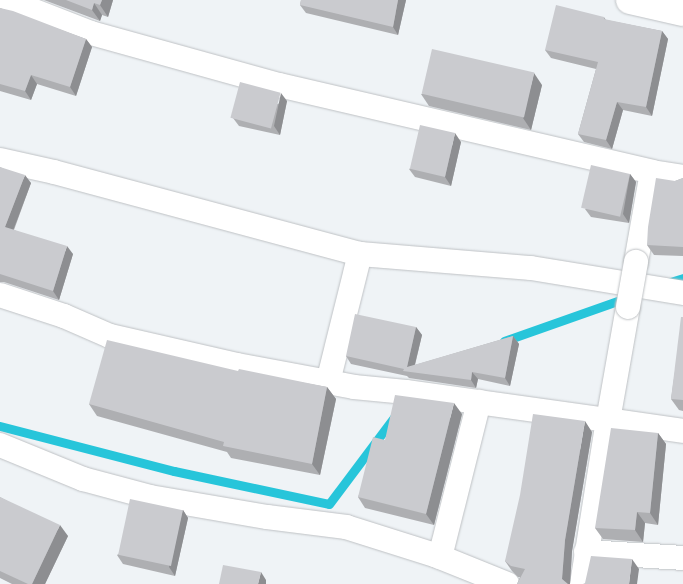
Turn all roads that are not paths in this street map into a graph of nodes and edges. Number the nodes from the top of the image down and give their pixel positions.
1 (6, 0) edge
2 (630, 0) edge
3 (683, 12) edge
4 (0, 160) edge
5 (652, 172) junction
6 (683, 177) edge
7 (360, 254) junction
8 (635, 273) junction
9 (678, 292) edge
10 (0, 295) edge
11 (328, 382) junction
12 (479, 402) junction
13 (608, 420) junction
14 (683, 431) edge
15 (0, 445) edge
16 (586, 552) junction
17 (440, 557) junction
18 (683, 558) edge
19 (507, 584) edge
20 (582, 584) edge

1 - 5 street
2 - 3 street
4 - 7 street
5 - 6 street
5 - 8 street
7 - 8 street
7 - 11 street
8 - 9 street
8 - 13 street, bridge
10 - 11 street
11 - 12 street
12 - 13 street
12 - 17 street
13 - 14 street
13 - 16 street
15 - 17 street
16 - 18 street
16 - 20 street
17 - 19 street

